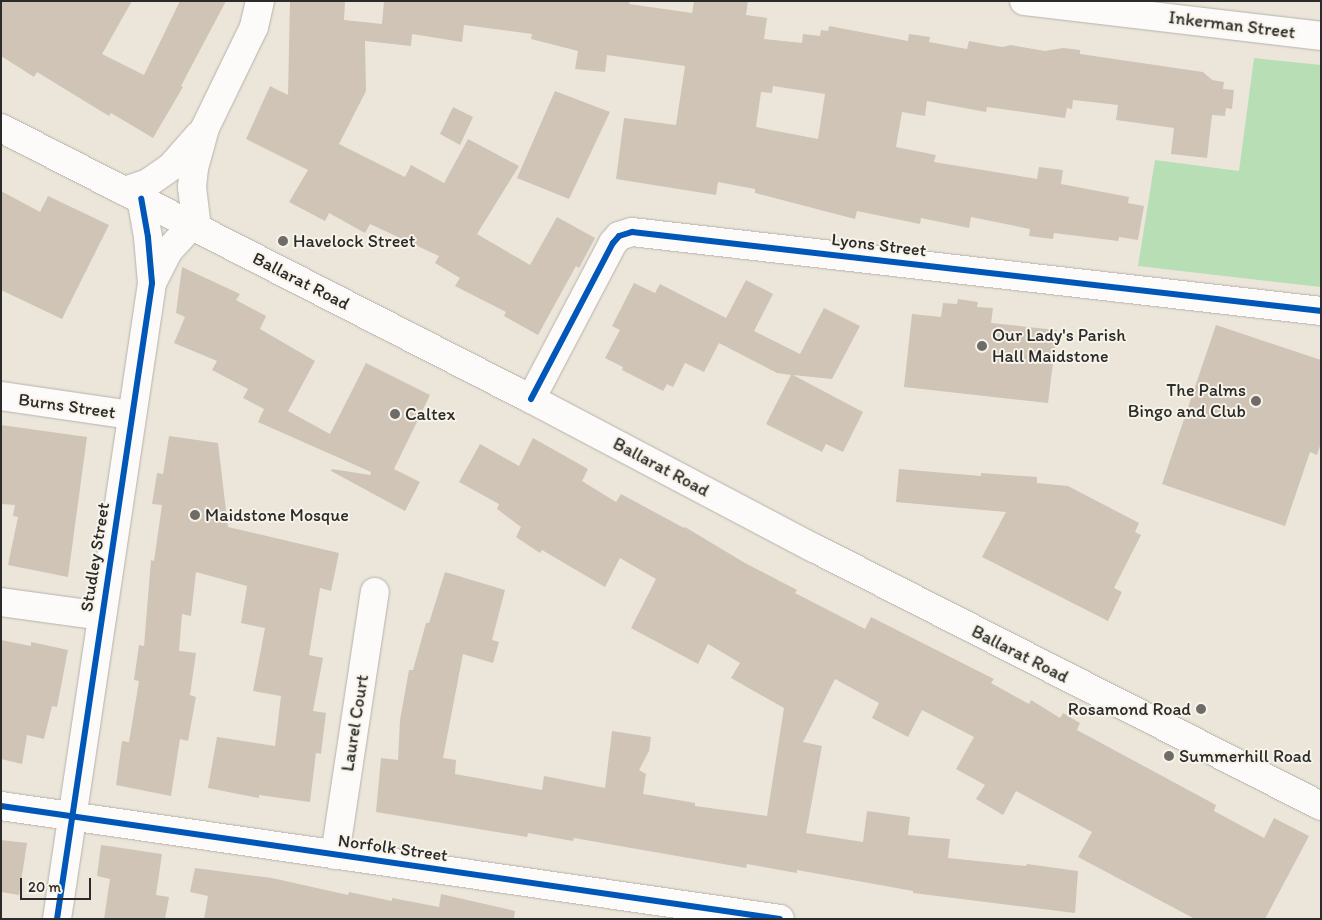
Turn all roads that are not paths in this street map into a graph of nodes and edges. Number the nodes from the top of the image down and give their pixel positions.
1 (260, 1) edge
2 (1024, 1) edge
3 (1321, 36) edge
4 (1, 128) edge
5 (205, 128) junction
6 (133, 195) junction
7 (194, 226) junction
8 (152, 283) junction
9 (1321, 311) edge
10 (1, 396) edge
11 (531, 399) junction
12 (132, 415) junction
13 (375, 592) dead end
14 (1, 602) edge
15 (102, 616) junction
16 (1, 806) edge
17 (1321, 806) edge
18 (72, 816) junction
19 (335, 855) junction
20 (58, 919) edge
21 (780, 919) edge

1 - 5 main road
2 - 3 main road, Inkerman Street
4 - 6 main road, Ballarat Road
5 - 6 main road
5 - 7 main road
6 - 7 main road, Ballarat Road
6 - 8 main road, Studley Street
7 - 8 main road, Studley Street
7 - 11 main road, Ballarat Road
8 - 12 main road, Studley Street
9 - 11 main road, Lyons Street
10 - 12 main road, Burns Street
11 - 17 main road, Ballarat Road
12 - 15 main road, Studley Street
13 - 19 main road, Laurel Court
14 - 15 main road
15 - 18 main road, Studley Street
16 - 18 main road, Norfolk Street
18 - 19 main road, Norfolk Street
18 - 20 main road, Studley Street
19 - 21 main road, Norfolk Street

